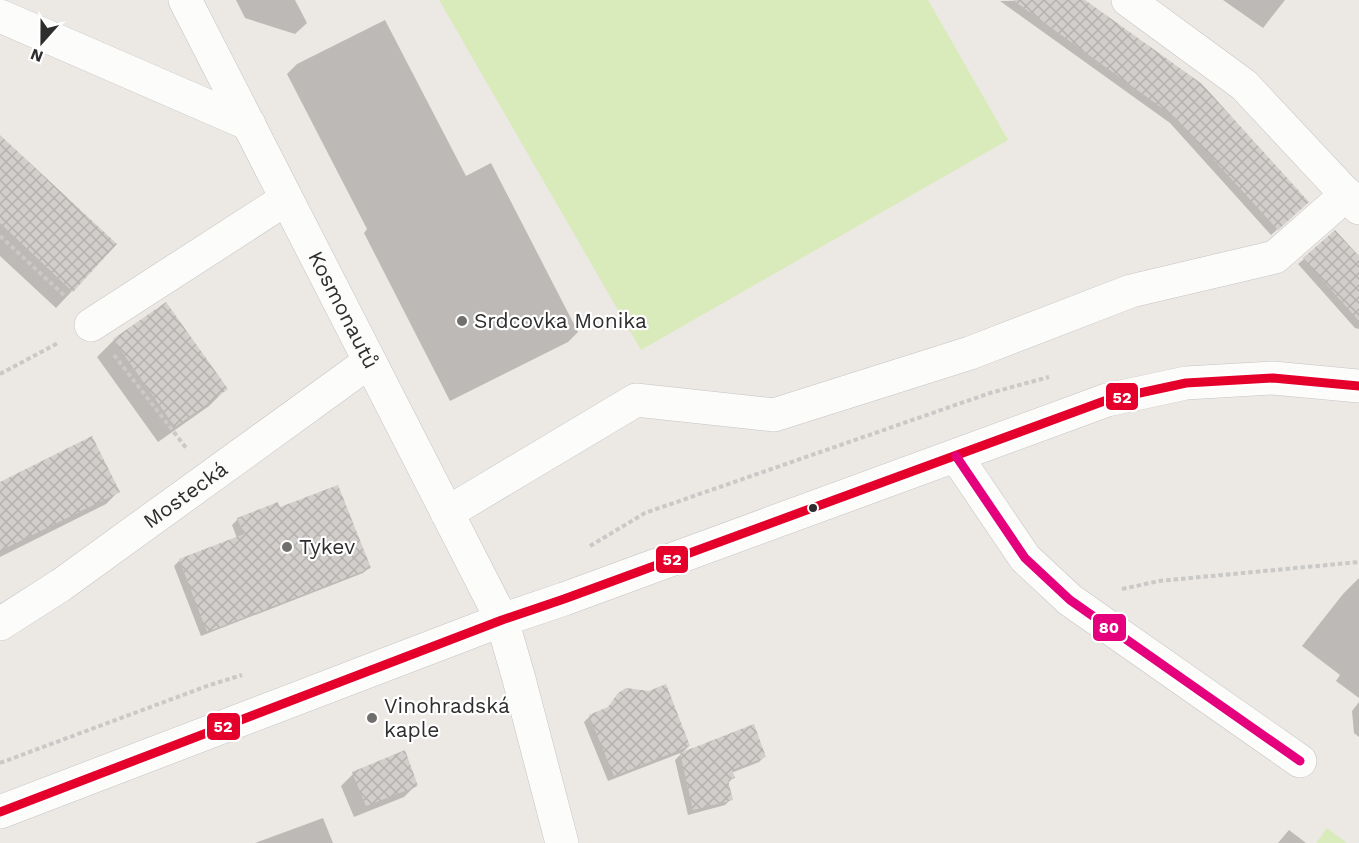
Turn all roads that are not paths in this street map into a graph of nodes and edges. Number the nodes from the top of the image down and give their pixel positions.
1 (185, 0) edge
2 (1128, 0) edge
3 (0, 16) edge
4 (249, 124) junction
5 (286, 199) junction
6 (1353, 201) edge
7 (91, 325) road end
8 (369, 362) junction
9 (1359, 386) edge
10 (956, 456) junction
11 (447, 513) junction
12 (502, 620) junction
13 (0, 624) edge
14 (1300, 761) dead end
15 (0, 812) edge
16 (562, 843) edge

1 - 4 street, Kosmonautů
2 - 6 street
3 - 4 street
4 - 5 street, Kosmonautů
5 - 7 street
5 - 8 street, Kosmonautů
6 - 11 street
8 - 11 street, Kosmonautů
8 - 13 street, Mostecká
9 - 10 street
10 - 12 street
10 - 14 street
11 - 12 street, Kosmonautů
12 - 15 street
12 - 16 street, Kosmonautů

